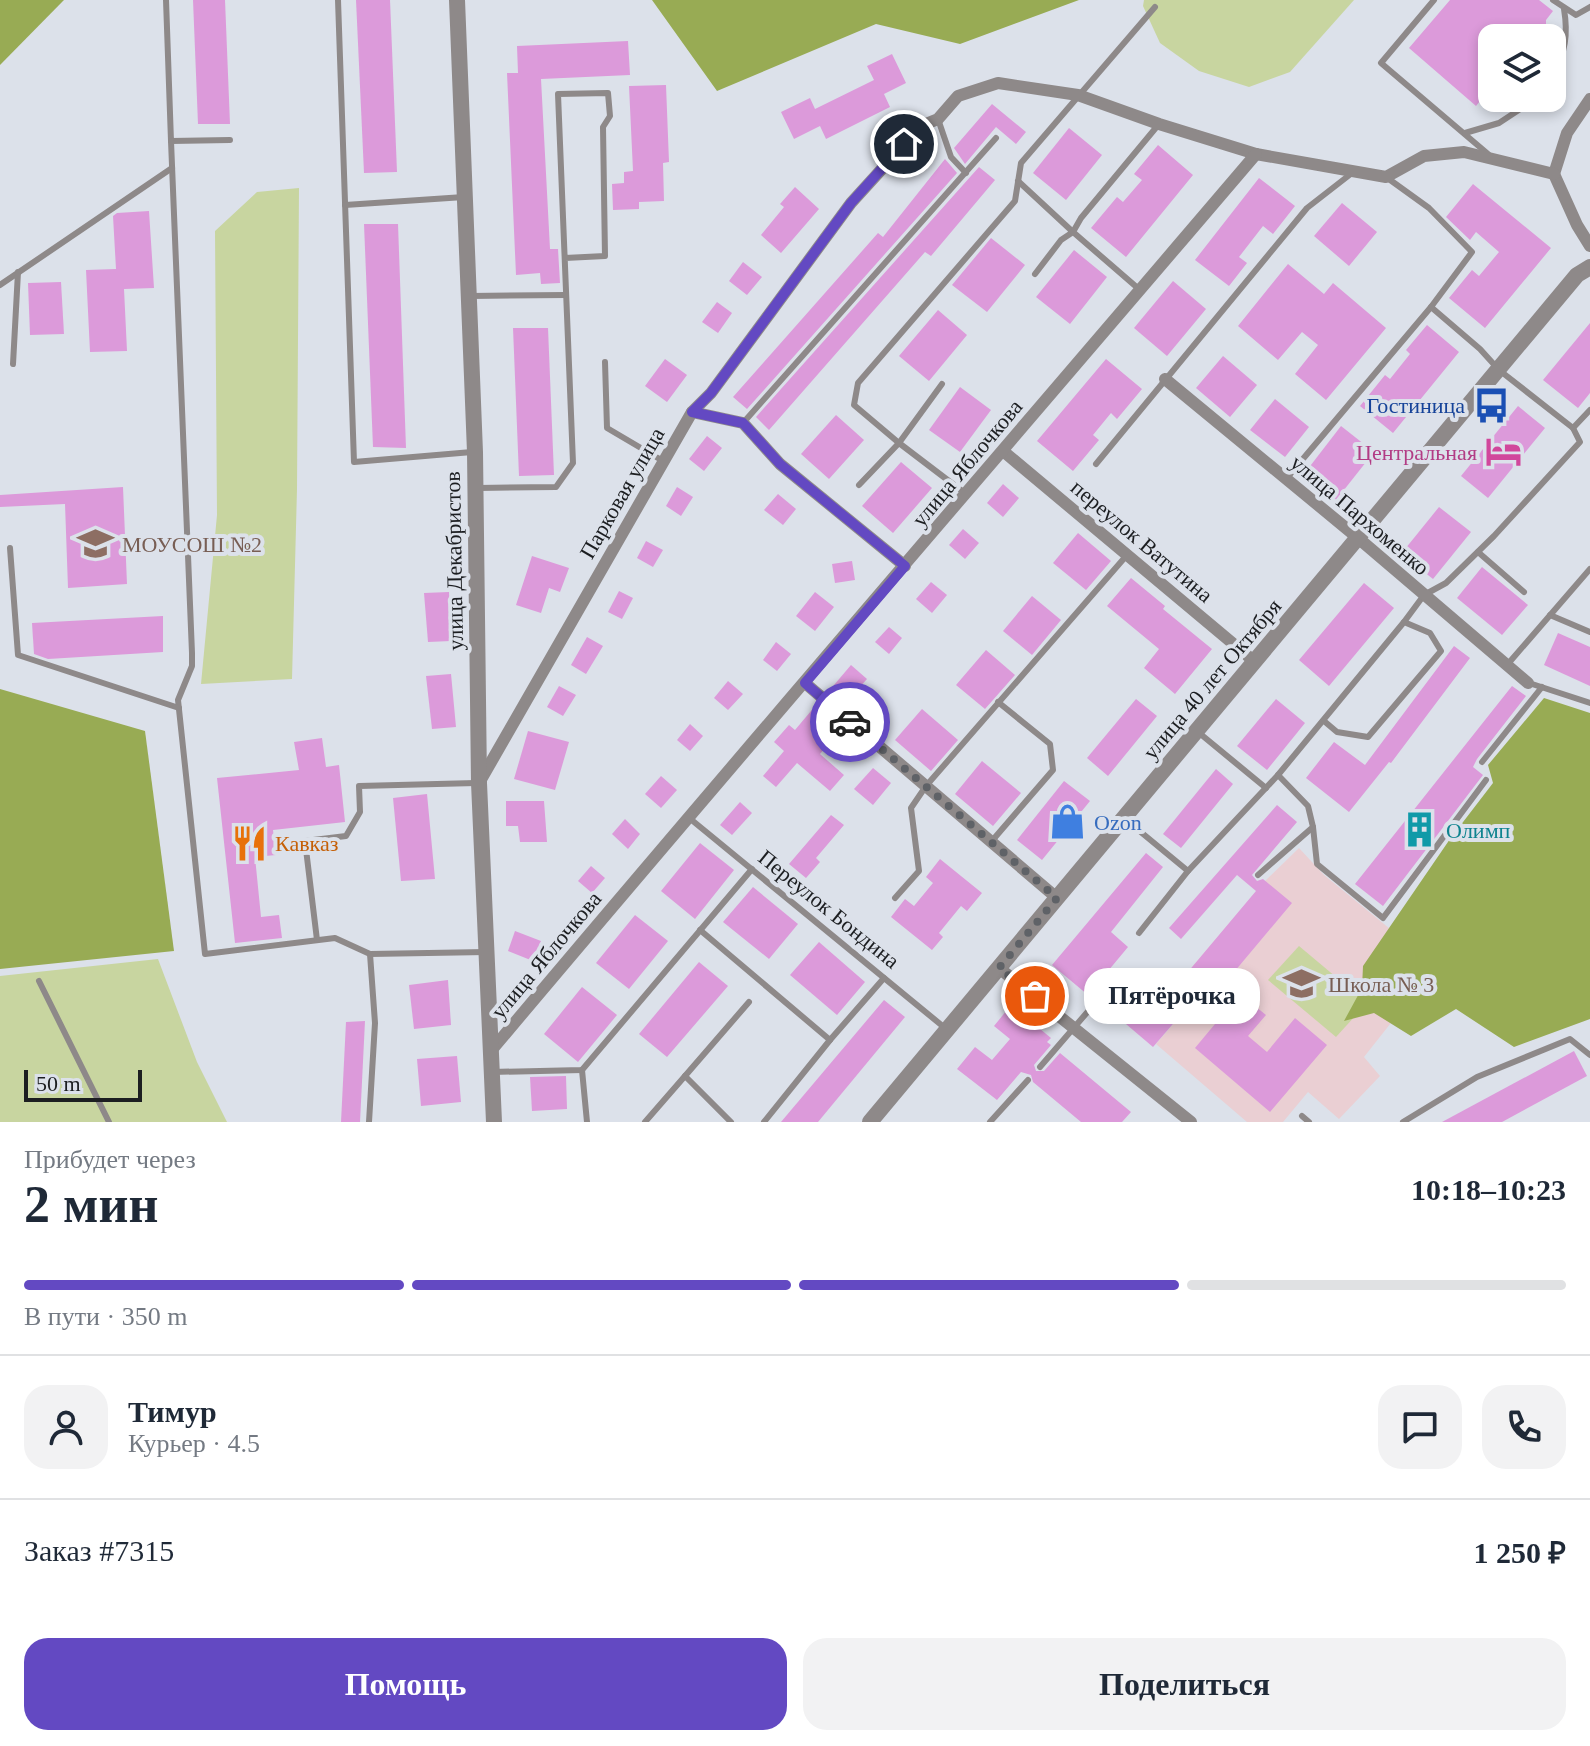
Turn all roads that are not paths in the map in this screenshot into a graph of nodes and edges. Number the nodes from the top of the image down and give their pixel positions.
1 (166, 0) edge
2 (338, 0) edge
3 (457, 0) edge
4 (1434, 0) edge
5 (1553, 0) edge
6 (1155, 7) dead end
7 (1590, 7) edge
8 (1564, 9) junction
9 (1566, 39) edge
10 (1078, 95) junction
11 (1590, 99) edge
12 (1516, 112) edge
13 (938, 119) junction
14 (1159, 124) junction
15 (1465, 133) junction
16 (996, 138) dead end
17 (230, 140) dead end
18 (171, 141) junction
19 (1256, 154) junction
20 (1493, 159) junction
21 (172, 168) junction
22 (1354, 171) junction
23 (966, 173) junction
24 (1554, 174) junction
25 (1386, 177) junction
26 (1018, 181) junction
27 (464, 197) junction
28 (345, 205) junction
29 (1073, 232) junction
30 (1590, 246) edge
31 (565, 258) junction
32 (1590, 267) edge
33 (18, 272) junction
34 (1035, 274) dead end
35 (0, 285) edge
36 (1140, 290) junction
37 (566, 295) junction
38 (470, 296) junction
39 (1431, 307) junction
40 (605, 362) dead end
41 (13, 364) dead end
42 (1499, 370) junction
43 (1165, 379) junction
44 (942, 384) dead end
45 (1590, 410) edge
46 (692, 412) junction
47 (743, 423) junction
48 (1573, 428) junction
49 (1580, 442) junction
50 (1590, 442) edge
51 (899, 443) junction
52 (1003, 451) junction
53 (475, 452) junction
54 (663, 461) junction
55 (1096, 464) dead end
56 (1286, 479) junction
57 (859, 485) dead end
58 (474, 488) junction
59 (966, 494) junction
60 (1358, 538) junction
61 (10, 548) dead end
62 (1478, 552) junction
63 (1127, 555) junction
64 (905, 566) junction
65 (1590, 569) edge
66 (1524, 592) dead end
67 (1424, 595) junction
68 (1550, 615) junction
69 (1404, 622) junction
70 (1590, 632) edge
71 (1255, 662) junction
72 (1507, 665) junction
73 (805, 683) junction
74 (1528, 683) joint
75 (1542, 687) junction
76 (998, 702) junction
77 (1590, 703) edge
78 (179, 708) junction
79 (1324, 721) junction
80 (1197, 731) junction
81 (1482, 762) dead end
82 (1278, 775) junction
83 (1486, 780) dead end
84 (479, 783) junction
85 (926, 786) junction
86 (1266, 788) junction
87 (688, 817) junction
88 (1124, 818) junction
89 (1313, 827) junction
90 (991, 842) junction
91 (752, 869) junction
92 (1188, 871) junction
93 (1258, 875) dead end
94 (895, 898) dead end
95 (1057, 898) junction
96 (700, 930) junction
97 (1139, 933) dead end
98 (317, 940) junction
99 (486, 952) junction
100 (370, 954) junction
101 (999, 968) junction
102 (884, 978) junction
103 (39, 981) dead end
104 (1109, 987) dead end
105 (749, 1002) dead end
106 (1074, 1028) junction
107 (948, 1030) junction
108 (830, 1040) junction
109 (490, 1053) junction
110 (1590, 1055) edge
111 (1040, 1067) dead end
112 (582, 1070) junction
113 (490, 1072) junction
114 (685, 1076) junction
115 (1028, 1080) dead end
116 (1302, 1116) dead end
117 (109, 1122) edge
118 (369, 1122) edge
119 (494, 1122) edge
120 (587, 1122) edge
121 (645, 1122) edge
122 (731, 1122) edge
123 (764, 1122) edge
124 (870, 1122) edge
125 (990, 1122) edge
126 (1191, 1122) edge
127 (1309, 1122) edge
128 (1403, 1122) edge

1 - 18 lane
2 - 28 lane
3 - 27 street, улица Декабристов
4 - 15 lane
5 - 8 lane
6 - 10 lane
7 - 8 lane
8 - 9 lane
10 - 13 street, Парковая улица
10 - 14 street
10 - 26 lane
11 - 24 street
12 - 15 lane
13 - 23 lane
13 - 46 street, Парковая улица
14 - 19 street
14 - 29 lane
15 - 20 lane
16 - 23 lane
17 - 18 lane
18 - 21 lane
19 - 22 street
19 - 36 street, улица Яблочкова
20 - 24 street
20 - 25 street
21 - 33 lane
21 - 78 lane
22 - 25 street
22 - 43 lane
23 - 47 lane
24 - 30 street
25 - 39 lane
26 - 29 lane
26 - 51 lane
27 - 28 lane
27 - 38 street, улица Декабристов
28 - 53 lane
29 - 34 lane
29 - 36 lane
31 - 31 lane
31 - 37 lane
32 - 42 street, улица 40 лет Октября
33 - 35 lane
33 - 41 lane
36 - 52 street, улица Яблочкова
37 - 38 lane
37 - 58 lane
38 - 53 street, улица Декабристов
39 - 42 lane
39 - 56 lane
40 - 54 lane
42 - 48 lane
42 - 60 street, улица 40 лет Октября
43 - 55 lane
43 - 56 street, улица Пархоменко
44 - 51 lane
45 - 48 lane
46 - 47 street
46 - 54 street, Парковая улица
47 - 64 street
48 - 49 lane
49 - 50 lane
49 - 62 lane
51 - 57 lane
51 - 59 lane
52 - 59 street, улица Яблочкова
52 - 63 street, переулок Ватутина
53 - 58 street, улица Декабристов
54 - 84 street, Парковая улица
56 - 60 street, улица Пархоменко
58 - 84 street, улица Декабристов
59 - 64 street, улица Яблочкова
60 - 67 street, улица Пархоменко
60 - 71 street, улица 40 лет Октября
61 - 78 lane
62 - 66 lane
62 - 67 lane
63 - 71 street, переулок Ватутина
63 - 76 lane
64 - 73 street, улица Яблочкова
65 - 68 lane
67 - 69 lane
67 - 72 street, улица Пархоменко
68 - 70 lane
68 - 72 lane
69 - 79 lane
69 - 79 lane
71 - 80 street, улица 40 лет Октября
72 - 74 street, улица Пархоменко
73 - 85 street
73 - 87 street, улица Яблочкова
74 - 75 lane
75 - 77 lane
75 - 81 lane
76 - 85 lane
76 - 90 lane
78 - 98 lane
79 - 82 lane
80 - 86 lane
80 - 88 street, улица 40 лет Октября
82 - 86 lane
82 - 89 lane
83 - 89 lane
84 - 98 lane
84 - 99 street, улица Декабристов
85 - 90 street
85 - 94 lane
86 - 92 lane
87 - 91 lane, Переулок Бондина
87 - 109 street, улица Яблочкова
88 - 92 lane
88 - 95 street, улица 40 лет Октября
89 - 93 lane
90 - 95 street
91 - 96 lane
91 - 102 lane, Переулок Бондина
92 - 97 lane
95 - 101 street, улица 40 лет Октября
96 - 108 lane
96 - 112 lane
98 - 100 lane
99 - 100 lane
99 - 109 street, улица Декабристов
100 - 118 lane
101 - 106 street
101 - 107 street, улица 40 лет Октября
102 - 107 lane, Переулок Бондина
102 - 108 lane
103 - 117 lane
104 - 106 lane
105 - 114 lane
106 - 111 lane
106 - 126 street
107 - 124 street, улица 40 лет Октября
108 - 123 lane
109 - 113 street, улица Декабристов
110 - 128 lane
112 - 113 lane
112 - 120 lane
113 - 119 street, улица Декабристов
114 - 121 lane
114 - 122 lane
115 - 125 lane
116 - 127 lane

